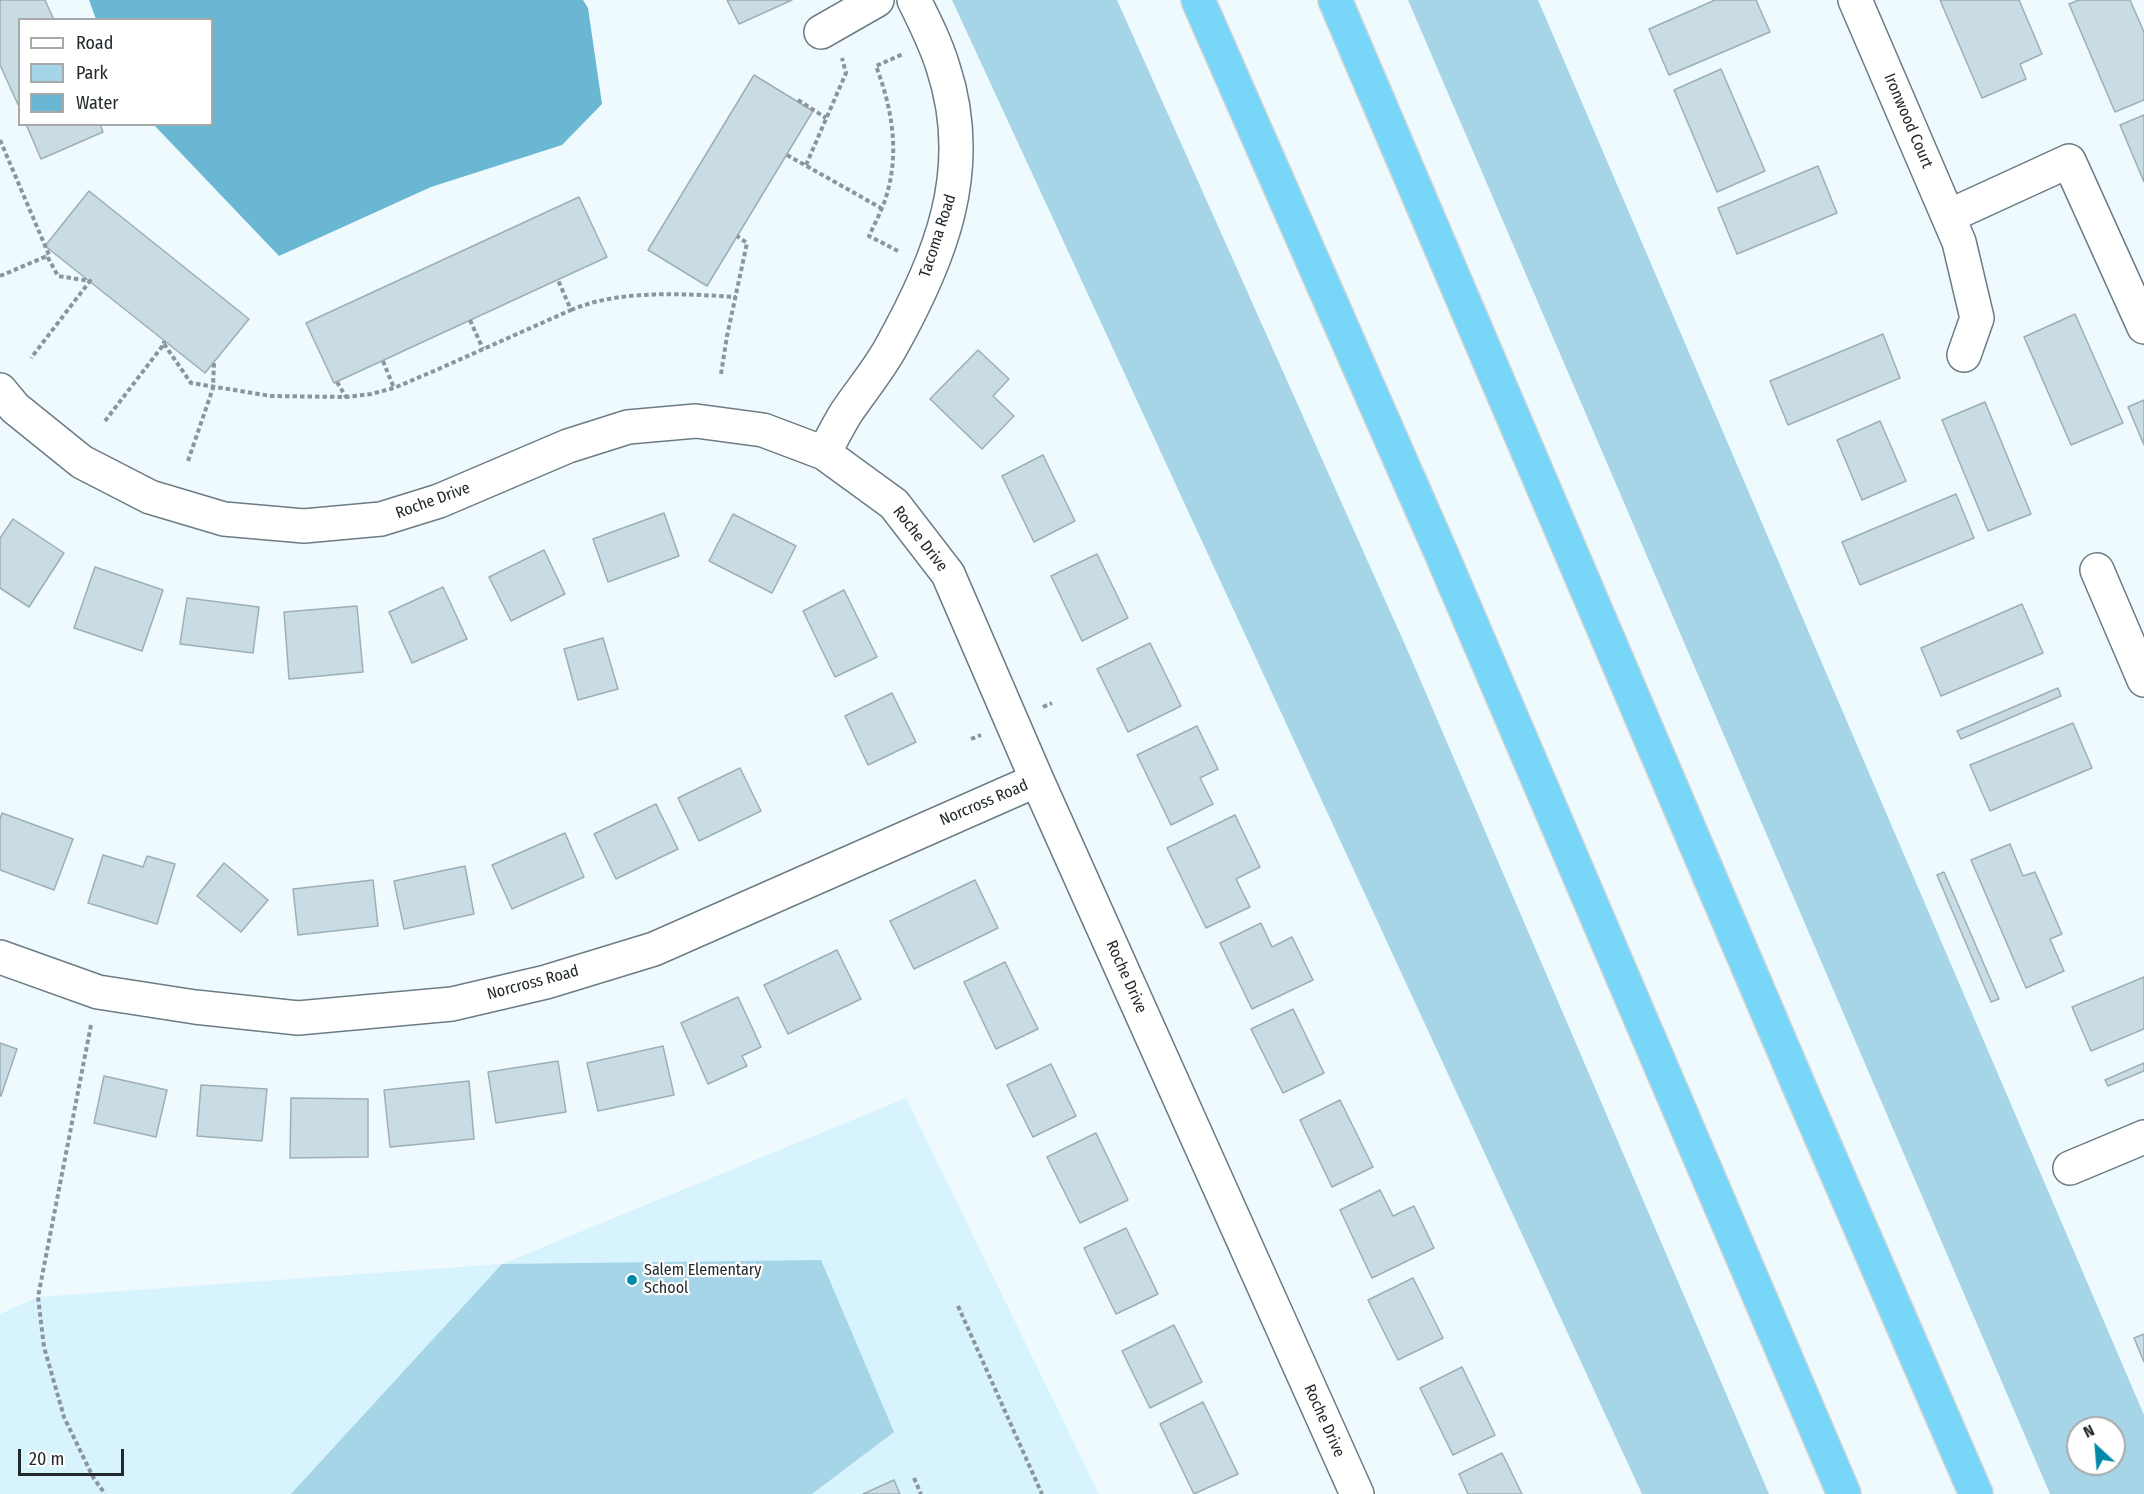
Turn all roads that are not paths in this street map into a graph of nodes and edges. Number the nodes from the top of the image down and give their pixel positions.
1 (877, 0) edge
2 (915, 0) edge
3 (1198, 0) edge
4 (1335, 0) edge
5 (1856, 0) edge
6 (821, 32) dead end
7 (1954, 229) junction
8 (2144, 327) edge
9 (1964, 355) dead end
10 (0, 390) edge
11 (824, 453) junction
12 (2097, 570) dead end
13 (2144, 680) edge
14 (1037, 780) junction
15 (0, 957) edge
16 (2144, 1137) edge
17 (2070, 1168) dead end
18 (1357, 1494) edge
19 (1845, 1494) edge
20 (1976, 1494) edge

1 - 6 street
2 - 11 street, Tacoma Road
3 - 19 highway
4 - 20 highway
5 - 7 street, Ironwood Court
7 - 8 street
7 - 9 street, Ironwood Court
10 - 11 street, Roche Drive
11 - 14 street, Roche Drive
12 - 13 street
14 - 15 street, Norcross Road
14 - 18 street, Roche Drive
16 - 17 street

